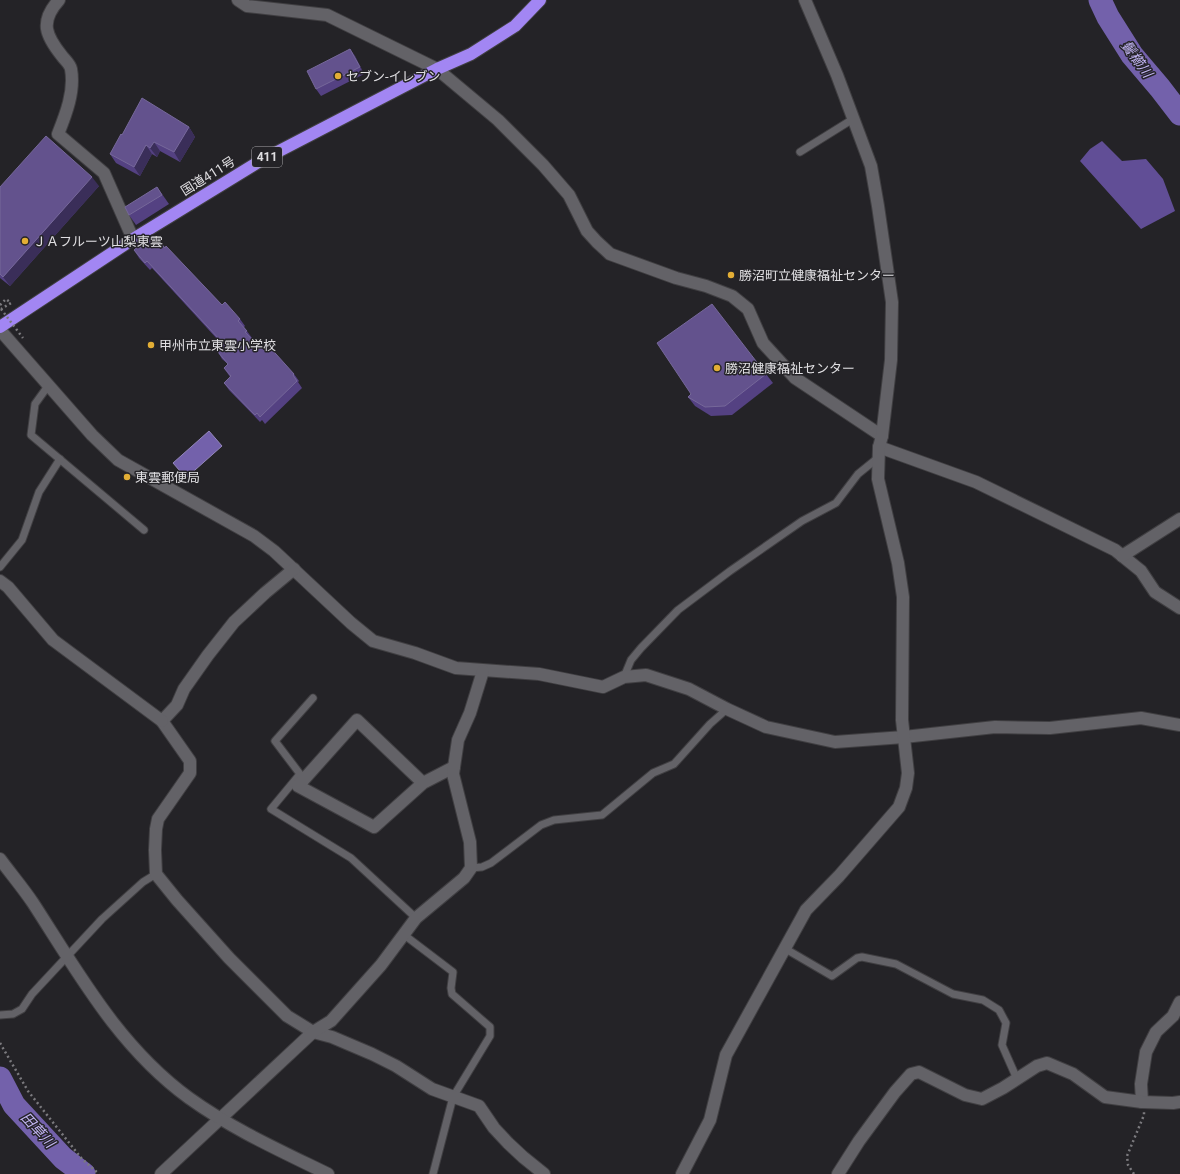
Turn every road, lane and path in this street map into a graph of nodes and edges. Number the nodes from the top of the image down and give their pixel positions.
1 (59, 0) edge
2 (238, 0) edge
3 (540, 0) edge
4 (805, 0) edge
5 (437, 69) junction
6 (853, 120) junction
7 (800, 152) dead end
8 (134, 239) junction
9 (0, 305) edge
10 (0, 327) edge
11 (0, 330) edge
12 (23, 338) dead end
13 (48, 386) junction
14 (880, 447) junction
15 (60, 459) junction
16 (1180, 519) edge
17 (144, 530) dead end
18 (1122, 556) junction
19 (0, 567) edge
20 (294, 569) junction
21 (0, 581) edge
22 (1180, 608) edge
23 (482, 671) junction
24 (624, 677) junction
25 (313, 698) dead end
26 (727, 709) junction
27 (162, 721) junction
28 (1180, 724) edge
29 (904, 737) junction
30 (454, 768) junction
31 (423, 783) junction
32 (0, 859) edge
33 (471, 868) junction
34 (156, 874) junction
35 (416, 918) junction
36 (403, 934) junction
37 (784, 948) junction
38 (67, 957) junction
39 (1180, 1002) edge
40 (0, 1015) edge
41 (313, 1032) junction
42 (0, 1042) edge
43 (1017, 1079) junction
44 (453, 1097) junction
45 (1142, 1102) junction
46 (1180, 1102) edge
47 (220, 1118) junction
48 (99, 1174) edge
49 (161, 1174) edge
50 (328, 1174) edge
51 (433, 1174) edge
52 (544, 1174) edge
53 (682, 1174) edge
54 (838, 1174) edge
55 (1134, 1174) edge

1 - 8 street
2 - 5 street
3 - 5 highway, 国道411号 / 411
4 - 6 street
5 - 8 highway, 国道411号 / 411
5 - 14 street
6 - 7 lane
6 - 14 street
8 - 10 highway, 国道411号 / 411
9 - 12 path, bridge
11 - 13 street
13 - 15 lane
13 - 20 street
14 - 18 street
14 - 24 lane
14 - 29 street
15 - 17 lane
15 - 19 lane
16 - 18 street
18 - 22 street
20 - 23 street
20 - 27 street
21 - 27 street
23 - 24 street
23 - 30 street
24 - 26 street
25 - 35 lane
26 - 29 street
26 - 33 lane
27 - 34 street
28 - 29 street
29 - 37 street
30 - 31 street
30 - 33 street
31 - 31 street
32 - 38 street
33 - 35 street
34 - 38 lane
34 - 41 street
35 - 36 street
36 - 41 street
36 - 44 lane
37 - 43 lane
37 - 53 street
38 - 40 lane
38 - 47 street
39 - 45 street
41 - 44 street
41 - 47 street
42 - 48 path
43 - 45 street
43 - 54 street
44 - 51 lane
44 - 52 street
45 - 46 street
45 - 55 path
47 - 49 street
47 - 50 street

